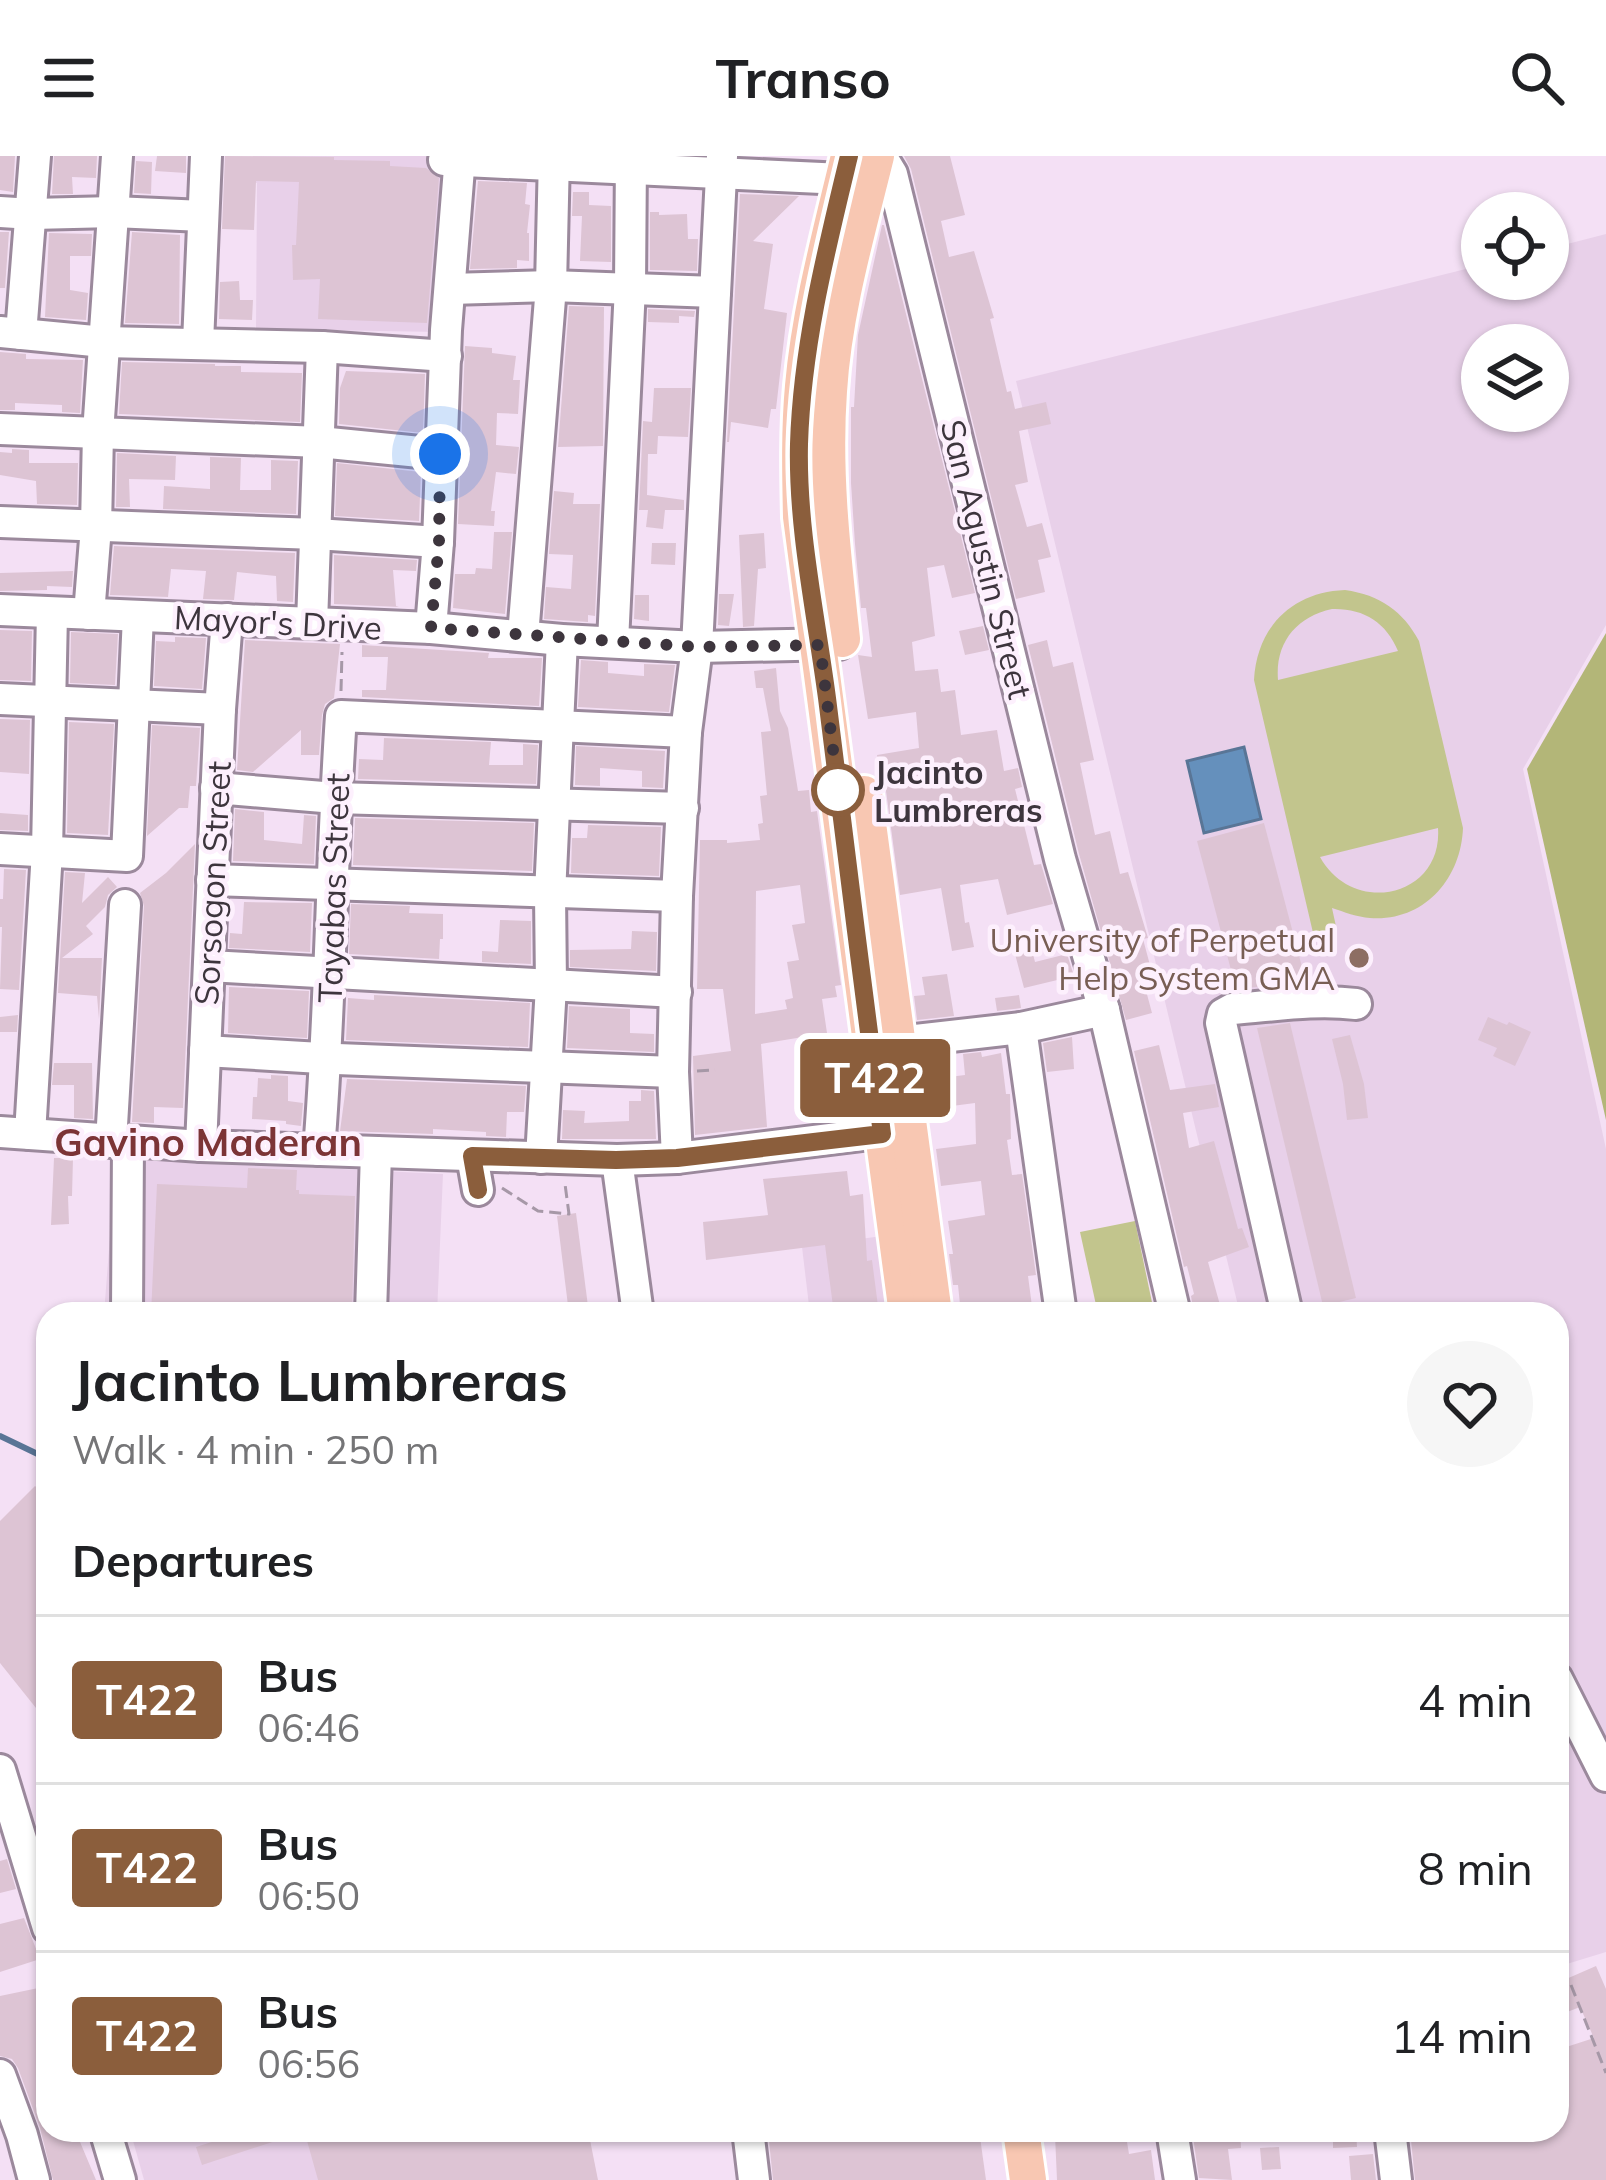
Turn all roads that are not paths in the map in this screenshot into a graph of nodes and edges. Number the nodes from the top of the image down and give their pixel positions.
1 (35, 156) edge
2 (117, 156) edge
3 (206, 156) edge
4 (454, 159) edge
5 (553, 161) edge
6 (631, 163) edge
7 (721, 166) edge
8 (864, 167) edge
9 (0, 212) edge
10 (114, 212) junction
11 (32, 214) junction
12 (203, 216) junction
13 (551, 286) junction
14 (630, 287) junction
15 (450, 289) junction
16 (716, 292) junction
17 (10, 333) edge
18 (104, 342) junction
19 (198, 344) junction
20 (322, 347) junction
21 (446, 356) junction
22 (0, 429) edge
23 (98, 433) junction
24 (319, 442) junction
25 (440, 454) junction
26 (0, 522) edge
27 (96, 527) junction
28 (316, 534) junction
29 (439, 542) junction
30 (0, 610) edge
31 (52, 613) junction
32 (89, 614) junction
33 (138, 616) junction
34 (227, 619) junction
35 (327, 625) junction
36 (431, 628) junction
37 (524, 636) junction
38 (562, 640) junction
39 (613, 642) junction
40 (831, 644) junction
41 (697, 647) junction
42 (0, 699) edge
43 (50, 701) junction
44 (133, 704) junction
45 (220, 709) junction
46 (560, 725) junction
47 (686, 732) junction
48 (216, 788) junction
49 (335, 798) junction
50 (555, 806) junction
51 (683, 808) junction
52 (0, 848) edge
53 (47, 851) junction
54 (212, 880) junction
55 (331, 886) junction
56 (550, 893) junction
57 (677, 896) junction
58 (124, 905) dead end
59 (208, 966) junction
60 (331, 975) junction
61 (551, 986) junction
62 (676, 992) junction
63 (1356, 1004) dead end
64 (1104, 1010) junction
65 (1021, 1028) junction
66 (898, 1042) junction
67 (205, 1051) junction
68 (327, 1058) junction
69 (547, 1068) junction
70 (673, 1072) junction
71 (896, 1131) junction
72 (15, 1133) edge
73 (120, 1142) junction
74 (201, 1146) junction
75 (319, 1150) junction
76 (376, 1152) junction
77 (472, 1156) junction
78 (551, 1158) junction
79 (677, 1158) junction
80 (616, 1160) junction
81 (489, 1188) road end
82 (127, 1302) edge
83 (371, 1302) edge
84 (636, 1302) edge
85 (919, 1302) edge
86 (1059, 1302) edge
87 (1172, 1302) edge
88 (1283, 1302) edge
89 (1569, 1703) edge
90 (0, 1770) edge
91 (1606, 1776) edge
92 (10, 1830) edge
93 (36, 1897) edge
94 (0, 2075) edge
95 (109, 2142) edge
96 (749, 2142) edge
97 (1023, 2142) edge
98 (1047, 2142) edge
99 (1174, 2142) edge
100 (1391, 2142) edge
101 (34, 2180) edge
102 (120, 2180) edge
103 (754, 2180) edge
104 (1028, 2180) edge
105 (1052, 2180) edge
106 (1180, 2180) edge
107 (1396, 2180) edge

1 - 11 street
2 - 10 street
3 - 12 street
4 - 5 street
4 - 15 street
5 - 6 street
5 - 13 street
6 - 7 street
6 - 14 street
7 - 8 street
7 - 16 street
8 - 40 main road
8 - 64 street, San Agustin Street
9 - 11 street
10 - 11 street
10 - 12 street
10 - 18 street
11 - 17 street
12 - 19 street
13 - 14 street
13 - 15 street
13 - 37 street
14 - 16 street
14 - 39 street
15 - 21 street
16 - 41 street
17 - 18 street
18 - 19 street
18 - 23 street
19 - 20 street
20 - 21 street
20 - 24 street
21 - 25 street
22 - 23 street
23 - 24 street
23 - 27 street
24 - 25 street
24 - 28 street
25 - 29 street
26 - 27 street
27 - 28 street
27 - 32 street
28 - 29 street
28 - 35 street
29 - 36 street
30 - 31 street, Mayor's Drive
31 - 32 street, Mayor's Drive
31 - 43 street
32 - 33 street, Mayor's Drive
33 - 34 street, Mayor's Drive
33 - 44 street
34 - 35 street, Mayor's Drive
34 - 45 street, Sorsogon Street
35 - 36 street, Mayor's Drive
36 - 37 street, Mayor's Drive
37 - 38 street, Mayor's Drive
38 - 39 street, Mayor's Drive
38 - 46 street
39 - 41 street, Mayor's Drive
40 - 41 street, Mayor's Drive
40 - 66 main road
40 - 71 main road
41 - 47 street
42 - 43 street
43 - 44 street
43 - 53 street
44 - 45 street
44 - 53 street
45 - 48 street, Sorsogon Street
46 - 47 street
46 - 49 street, Tayabas Street
46 - 50 street
47 - 51 street
48 - 49 street
48 - 54 street, Sorsogon Street
49 - 50 street
49 - 55 street, Tayabas Street
50 - 51 street
50 - 56 street
51 - 57 street
52 - 53 street
53 - 72 street
54 - 55 street
54 - 59 street, Sorsogon Street
55 - 56 street
55 - 60 street, Tayabas Street
56 - 57 street
56 - 61 street
57 - 62 street
58 - 73 street
59 - 60 street
59 - 67 street, Sorsogon Street
60 - 61 street
60 - 68 street, Tayabas Street
61 - 62 street
61 - 69 street
62 - 70 street
63 - 88 street
64 - 65 street
64 - 87 street, San Agustin Street
65 - 66 street
65 - 86 street
66 - 71 main road
67 - 68 street
67 - 74 street, Sorsogon Street
68 - 69 street
68 - 75 street, Tayabas Street
69 - 70 street
69 - 78 street
70 - 79 street
71 - 79 street
71 - 85 main road
72 - 73 street
73 - 74 street
73 - 82 street
74 - 75 street
75 - 76 street
76 - 77 street
76 - 83 street
77 - 78 street
77 - 81 street
78 - 80 street
79 - 80 street
80 - 84 street
89 - 91 street
90 - 92 street
92 - 93 street
94 - 101 street
95 - 102 street
96 - 103 street
97 - 104 main road
98 - 105 main road
99 - 106 street
100 - 107 street

